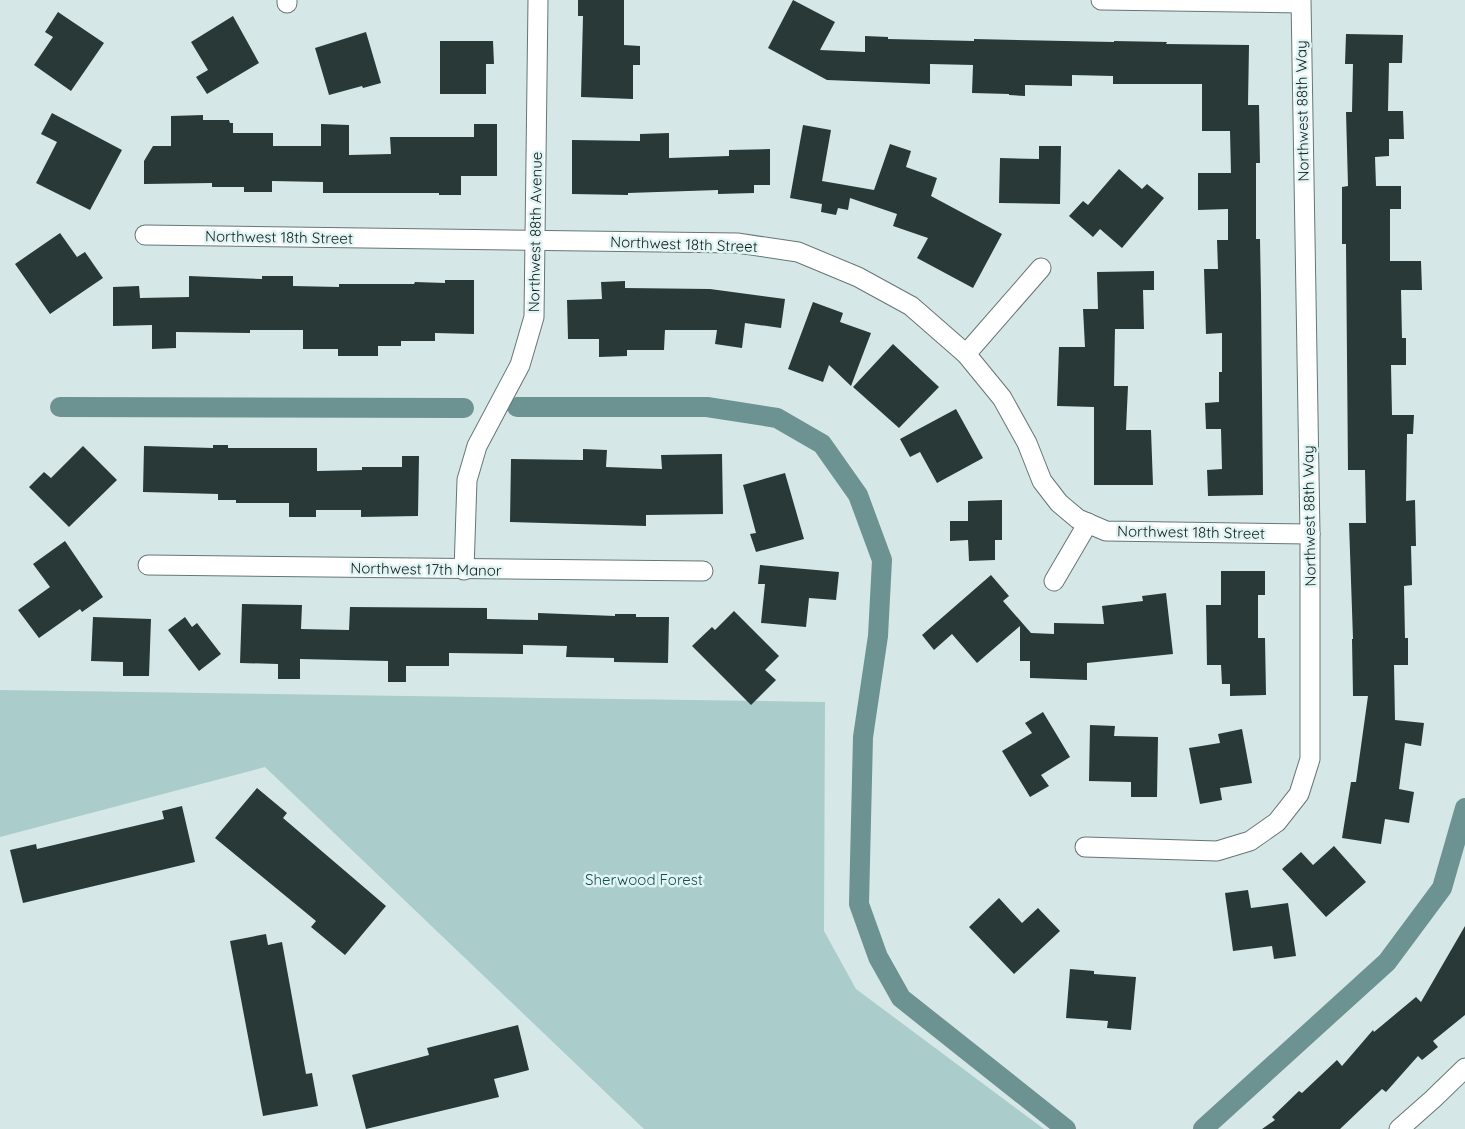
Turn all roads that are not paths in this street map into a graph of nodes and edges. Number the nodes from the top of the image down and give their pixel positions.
1 (538, 0) edge
2 (1101, 0) edge
3 (1300, 2) edge
4 (145, 235) dead end
5 (534, 241) junction
6 (1041, 268) dead end
7 (966, 354) junction
8 (1088, 523) junction
9 (1310, 534) junction
10 (148, 565) dead end
11 (464, 570) junction
12 (703, 571) dead end
13 (1054, 581) dead end
14 (1085, 847) dead end
15 (1465, 1068) edge
16 (1399, 1129) edge

1 - 5 street, Northwest 88th Avenue
2 - 3 street
3 - 9 street, Northwest 88th Way
4 - 5 street, Northwest 18th Street
5 - 7 street, Northwest 18th Street
5 - 11 street, Northwest 88th Avenue
6 - 7 street
7 - 8 street, Northwest 18th Street
8 - 9 street, Northwest 18th Street
8 - 13 street
9 - 14 street, Northwest 88th Way
10 - 11 street, Northwest 17th Manor
11 - 12 street, Northwest 17th Manor
15 - 16 street

